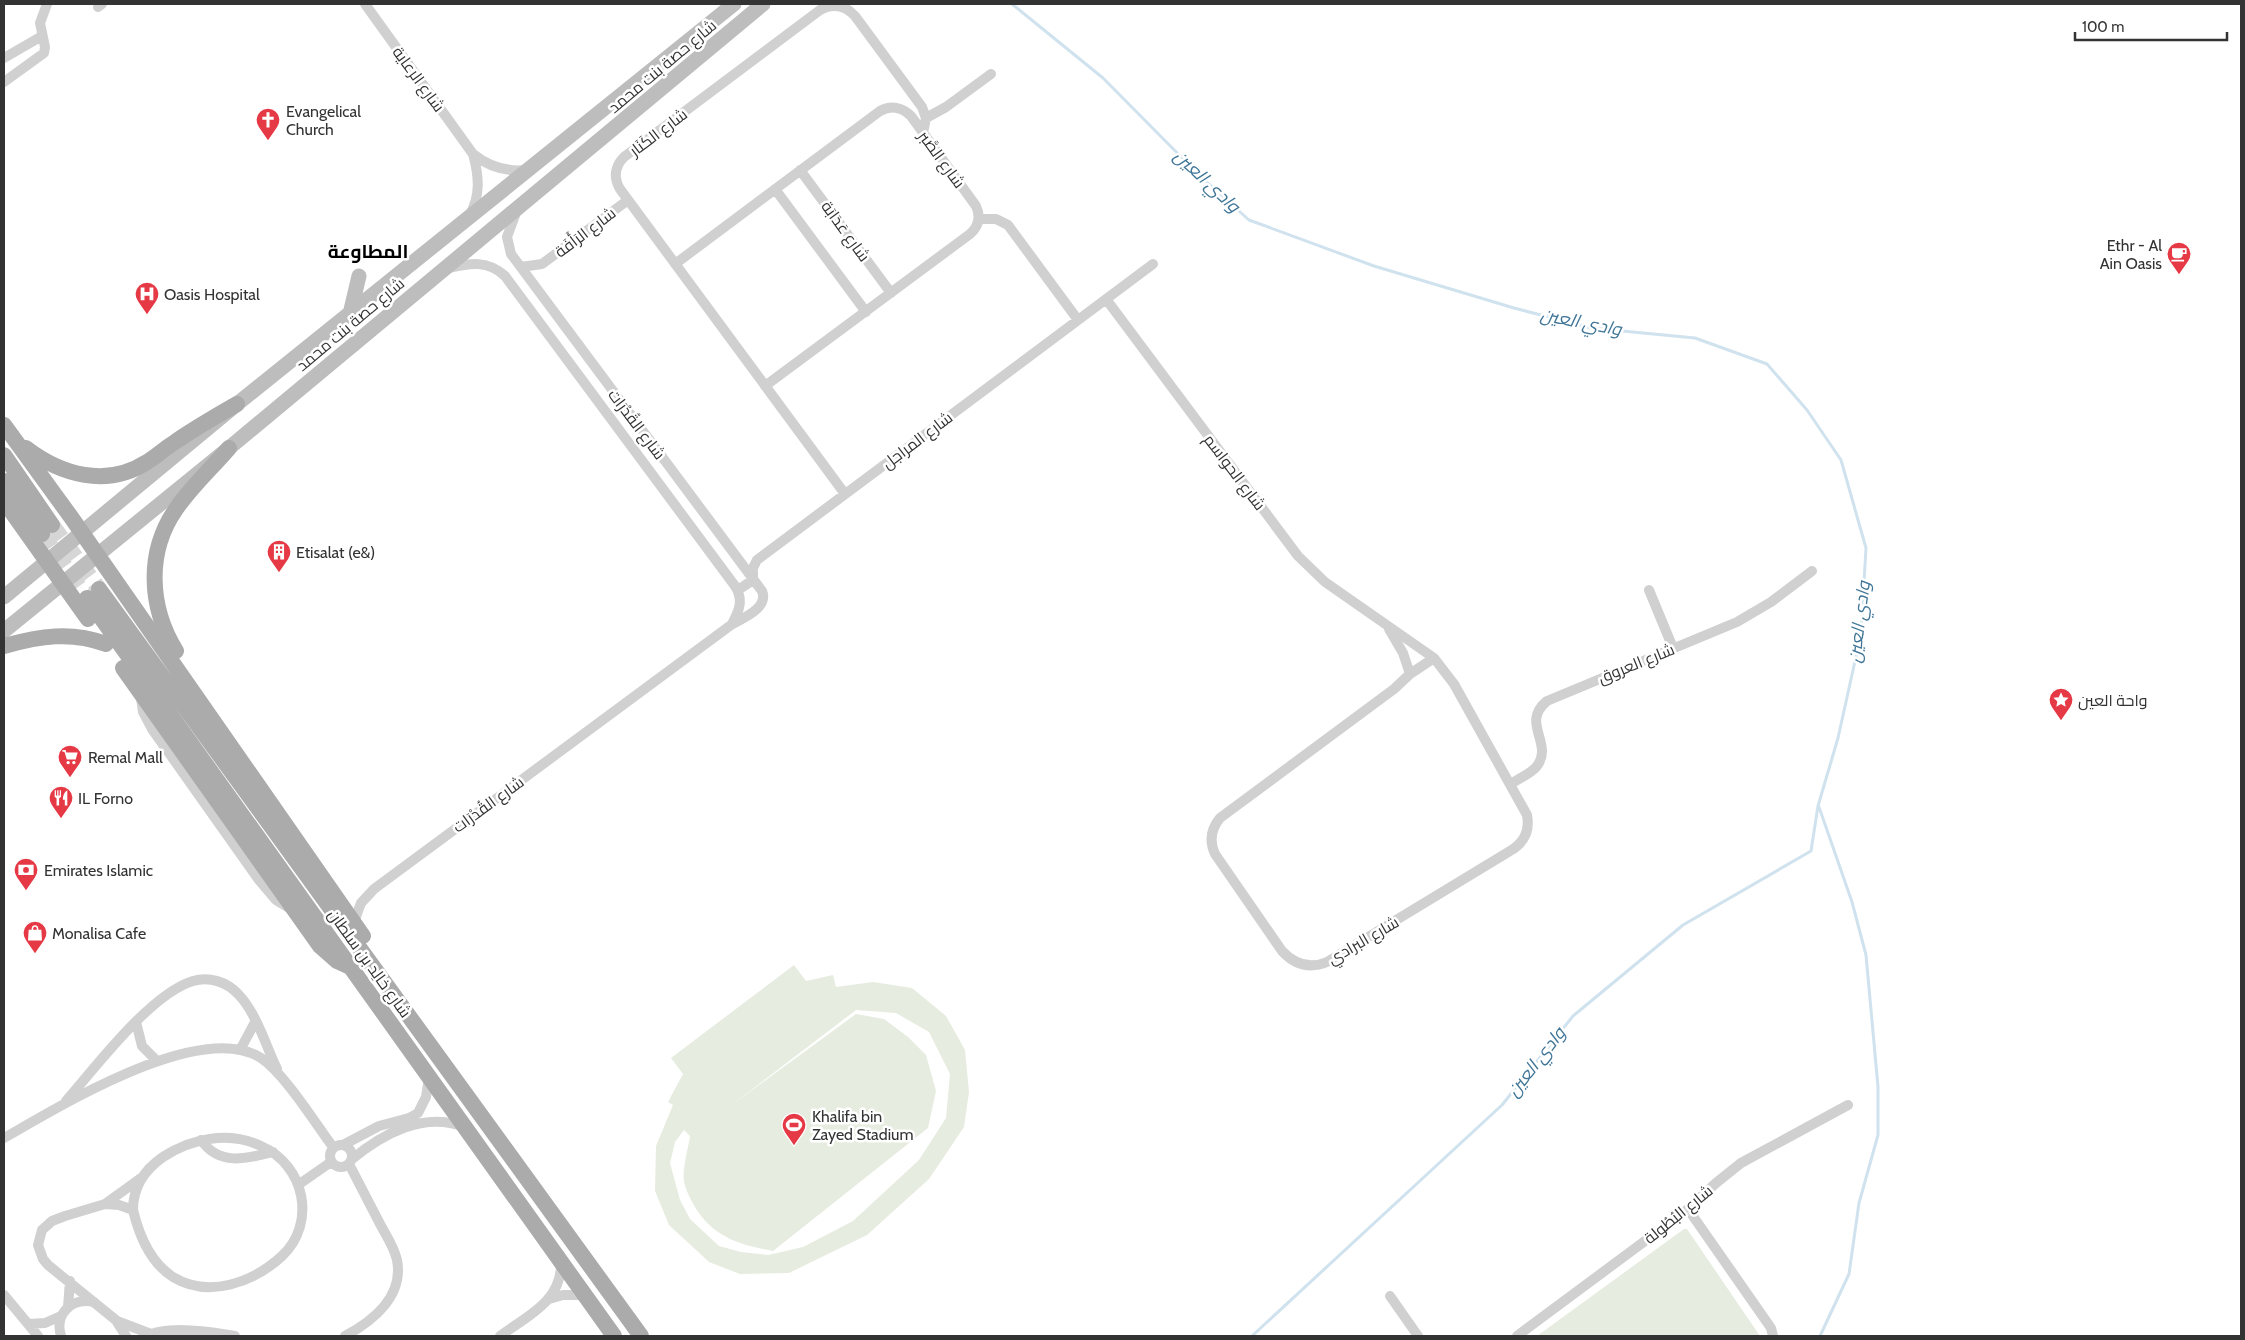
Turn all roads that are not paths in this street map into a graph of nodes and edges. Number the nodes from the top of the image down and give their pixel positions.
1 (47, 4) edge
2 (365, 4) edge
3 (734, 4) edge
4 (763, 4) edge
5 (42, 36) junction
6 (4, 58) edge
7 (991, 74) dead end
8 (4, 82) edge
9 (926, 118) junction
10 (923, 133) junction
11 (473, 154) junction
12 (528, 170) junction
13 (800, 170) junction
14 (775, 189) junction
15 (628, 200) junction
16 (518, 208) junction
17 (979, 219) junction
18 (466, 220) junction
19 (542, 264) junction
20 (675, 264) junction
21 (1153, 264) dead end
22 (521, 267) junction
23 (445, 268) junction
24 (359, 276) dead end
25 (535, 287) junction
26 (891, 293) junction
27 (1106, 299) junction
28 (866, 312) junction
29 (350, 314) junction
30 (557, 316) junction
31 (1078, 320) junction
32 (542, 327) junction
33 (765, 386) junction
34 (237, 404) junction
35 (7, 429) edge
36 (229, 448) junction
37 (4, 455) edge
38 (4, 480) edge
39 (845, 494) junction
40 (4, 501) edge
41 (82, 532) junction
42 (98, 555) junction
43 (738, 559) junction
44 (757, 560) junction
45 (47, 561) junction
46 (1812, 570) dead end
47 (753, 580) junction
48 (63, 583) junction
49 (1649, 590) dead end
50 (739, 595) junction
51 (4, 597) edge
52 (758, 608) junction
53 (1386, 624) junction
54 (731, 625) junction
55 (4, 631) edge
56 (106, 644) junction
57 (4, 646) edge
58 (1673, 648) junction
59 (1434, 658) junction
60 (1410, 674) junction
61 (244, 767) junction
62 (1511, 784) junction
63 (354, 922) junction
64 (351, 967) junction
65 (405, 1012) junction
66 (136, 1022) junction
67 (255, 1022) junction
68 (240, 1050) junction
69 (157, 1061) junction
70 (96, 1067) junction
71 (281, 1077) junction
72 (429, 1078) junction
73 (108, 1084) junction
74 (63, 1104) junction
75 (1848, 1105) dead end
76 (464, 1127) junction
77 (389, 1128) junction
78 (4, 1138) edge
79 (201, 1140) junction
80 (338, 1146) junction
81 (273, 1152) junction
82 (331, 1162) junction
83 (350, 1162) junction
84 (142, 1177) junction
85 (298, 1185) junction
86 (105, 1204) junction
87 (1688, 1209) junction
88 (133, 1210) junction
89 (561, 1263) junction
90 (70, 1281) junction
91 (4, 1295) edge
92 (585, 1296) junction
93 (1390, 1296) dead end
94 (550, 1299) junction
95 (94, 1302) junction
96 (68, 1306) junction
97 (61, 1316) junction
98 (117, 1321) junction
99 (28, 1324) junction
100 (150, 1335) edge
101 (38, 1336) edge
102 (60, 1336) edge
103 (126, 1336) edge
104 (235, 1336) edge
105 (345, 1336) edge
106 (500, 1336) edge
107 (614, 1336) edge
108 (641, 1336) edge
109 (1418, 1336) edge
110 (1517, 1336) edge
111 (1773, 1336) edge

1 - 5 street
2 - 11 street, شارع الرعاية
3 - 12 main road, شارع حصة بنت محمد
4 - 16 main road, شارع حصة بنت محمد
5 - 6 street
5 - 8 street
7 - 9 street
9 - 10 street
9 - 15 street, شارع الكَنَار
10 - 13 street, شارع الصَّبر
10 - 17 street, شارع الصَّبر
11 - 12 street, شارع الرعاية
11 - 18 street, شارع الرعاية
12 - 18 main road, شارع حصة بنت محمد
13 - 14 street, شارع الصَّبر
13 - 26 street, شارع عَدَابَة
14 - 20 street, شارع الصَّبر
14 - 28 street, شارع عَدَابَة
15 - 19 street, شارع الرَأَفَة
15 - 20 street, شارع الكَنَار
16 - 22 street, شارع القُدْرَات
16 - 23 main road, شارع حصة بنت محمد
17 - 26 street
17 - 31 street
18 - 29 main road, شارع حصة بنت محمد
19 - 22 street, شارع الرَأَفَة
19 - 25 street, شارع الرَأَفَة
20 - 33 street, شارع الكَنَار
21 - 27 street, شارع المراجل
22 - 25 street, شارع القُدْرَات
23 - 32 street, شارع القُدْرَات
23 - 36 main road, شارع حصة بنت محمد
24 - 29 main road
25 - 30 street, شارع القُدْرَات
26 - 28 street
27 - 31 street, شارع المراجل
27 - 53 street, شارع الحواسم
28 - 33 street
29 - 34 main road, شارع حصة بنت محمد
30 - 32 street
30 - 43 street, شارع القُدْرَات
31 - 39 street, شارع المراجل
32 - 50 street, شارع القُدْرَات
33 - 39 street, شارع الكَنَار
34 - 35 main road
34 - 41 main road, شارع حصة بنت محمد
35 - 41 main road
36 - 42 main road, شارع حصة بنت محمد
36 - 61 main road
37 - 38 main road
39 - 44 street, شارع المراجل
40 - 45 main road
41 - 42 main road
41 - 45 main road, شارع حصة بنت محمد
42 - 48 main road, شارع حصة بنت محمد
42 - 61 main road
43 - 44 street
43 - 47 street, شارع القُدْرَات
44 - 47 street
45 - 48 main road
45 - 51 main road, شارع حصة بنت محمد
46 - 58 street, شارع العروق
47 - 50 street
47 - 52 street, شارع القُدْرَات
48 - 55 main road, شارع حصة بنت محمد
48 - 56 main road
49 - 58 street
50 - 52 street
50 - 54 street
52 - 54 street, شارع القُدْرَات
53 - 59 street, شارع البرادي
53 - 60 street
54 - 63 street, شارع القُدْرَات
56 - 57 main road
56 - 64 main road
58 - 62 street, شارع العروق
59 - 60 street, شارع البرادي
59 - 62 street, شارع البرادي
60 - 62 street, شارع البرادي
61 - 63 main road
63 - 65 main road
64 - 65 main road, شارع خالِد بن سلطان
64 - 72 main road, شارع خالِد بن سلطان
65 - 108 main road, شارع خالِد بن سلطان
66 - 67 street
66 - 69 street
66 - 70 street
67 - 68 street
67 - 71 street
68 - 69 street
68 - 71 street
69 - 73 street
70 - 73 street
70 - 74 street
71 - 80 street
72 - 76 main road, شارع خالِد بن سلطان
72 - 77 street
73 - 74 street
74 - 78 street
75 - 87 street, شارع البُطُولة
76 - 77 street
76 - 89 main road, شارع خالِد بن سلطان
77 - 80 street
77 - 83 street
79 - 81 street
79 - 81 street
79 - 84 street
80 - 82 street
80 - 83 street
81 - 85 street
82 - 83 street
82 - 85 street
83 - 105 street
84 - 86 street
84 - 88 street
85 - 88 street
86 - 88 street
86 - 90 street
87 - 110 street, شارع البُطُولة
87 - 111 street
89 - 92 main road, شارع خالِد بن سلطان
89 - 94 street
90 - 95 street
90 - 96 street
91 - 99 street
92 - 94 street
92 - 107 main road, شارع خالِد بن سلطان
93 - 109 street
94 - 106 street
95 - 96 street
95 - 98 street
96 - 97 street
97 - 99 street
97 - 102 street
98 - 100 street
98 - 103 street
99 - 101 street
100 - 104 street

